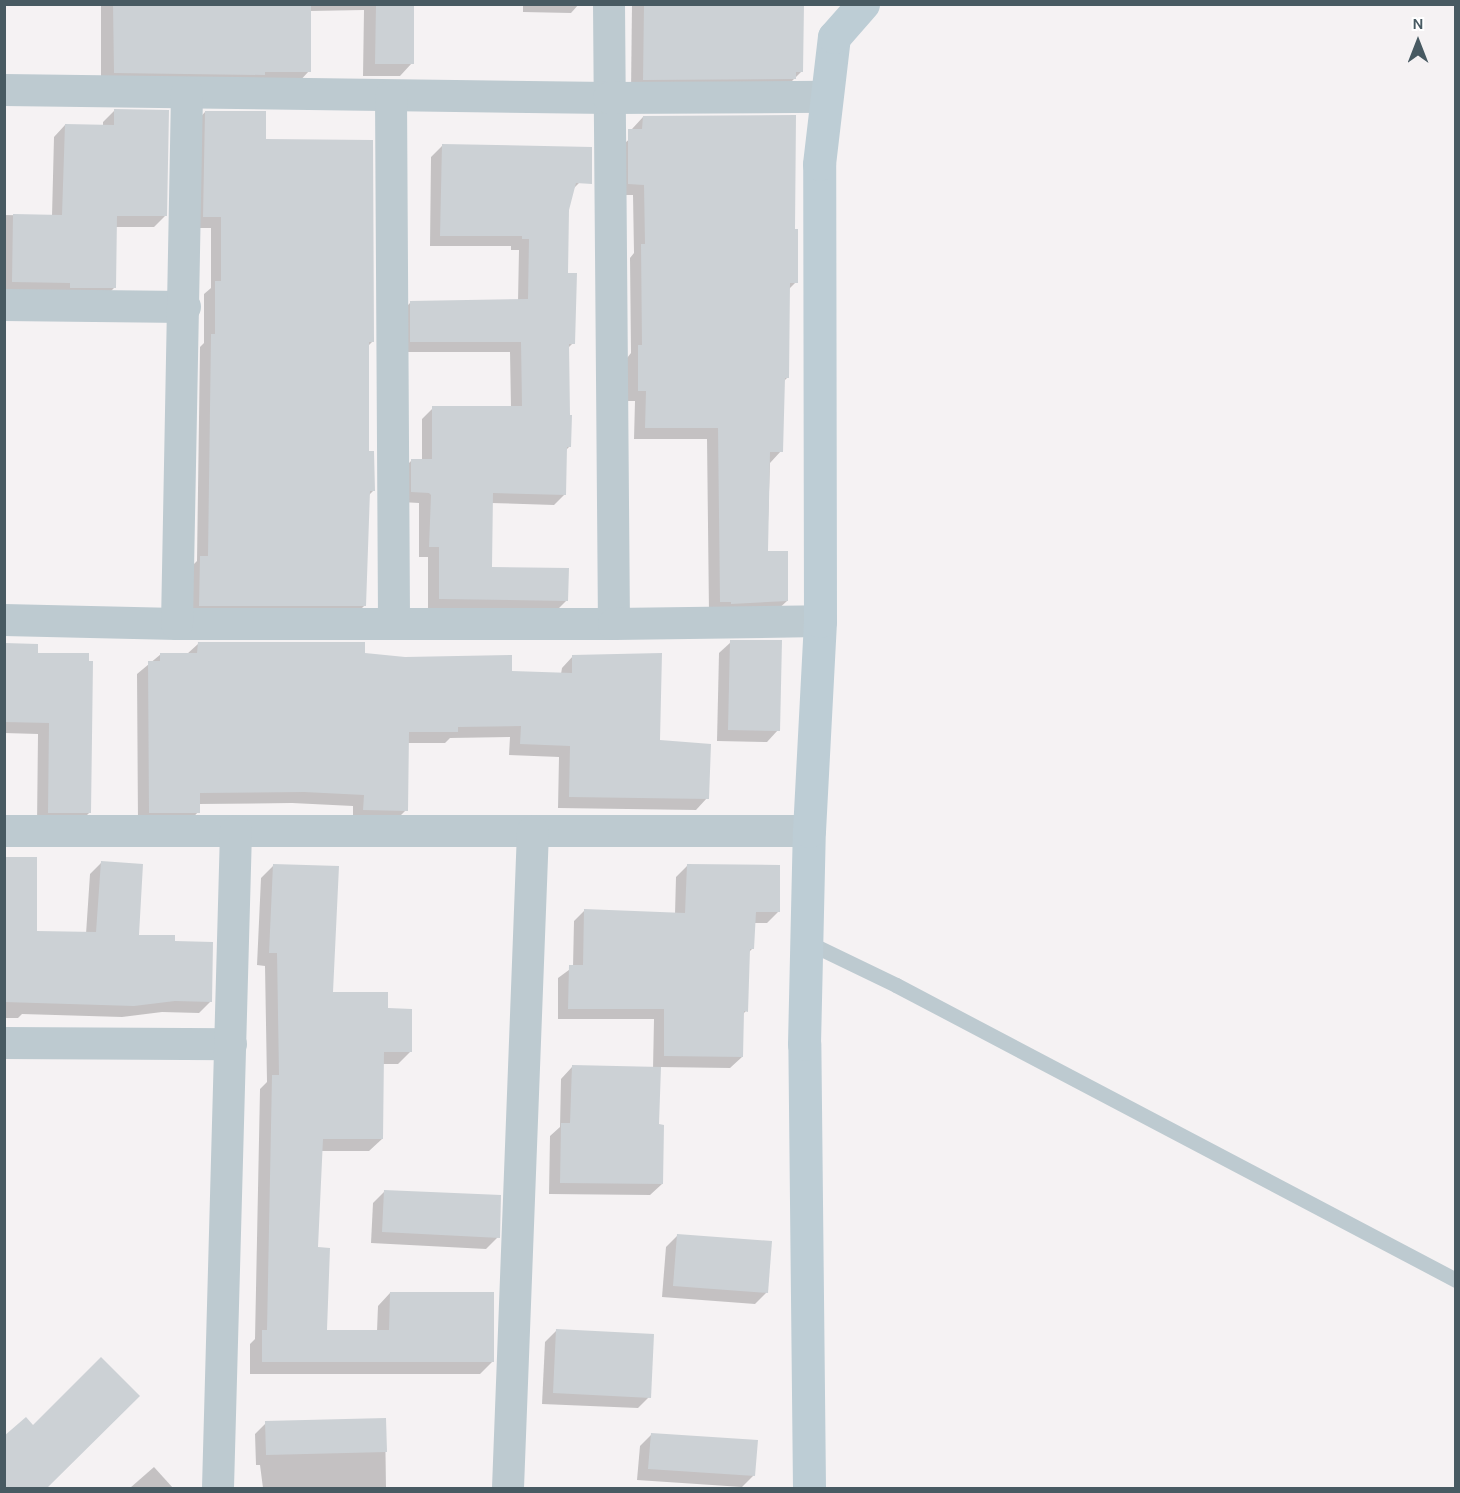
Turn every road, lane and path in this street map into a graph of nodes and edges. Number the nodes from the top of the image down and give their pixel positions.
1 (609, 4) edge
2 (852, 10) edge
3 (4, 90) edge
4 (187, 93) junction
5 (391, 96) junction
6 (827, 97) junction
7 (609, 98) junction
8 (4, 305) edge
9 (185, 307) junction
10 (4, 620) edge
11 (820, 621) junction
12 (177, 624) junction
13 (394, 624) junction
14 (614, 624) junction
15 (4, 831) edge
16 (236, 831) junction
17 (533, 831) junction
18 (809, 831) junction
19 (807, 942) junction
20 (4, 1042) edge
21 (231, 1044) junction
22 (1455, 1280) edge
23 (218, 1488) edge
24 (508, 1488) edge
25 (809, 1488) edge

1 - 7 street
2 - 6 street
3 - 4 street
4 - 5 street
4 - 9 street
5 - 7 street
5 - 13 street
6 - 7 street
6 - 11 street
7 - 14 street
8 - 9 street
9 - 12 street
10 - 12 street
11 - 14 street
11 - 18 street
12 - 13 street
13 - 14 street
15 - 16 street
16 - 17 street
16 - 21 street
17 - 18 street
17 - 24 street
18 - 19 street
19 - 22 lane
19 - 25 street
20 - 21 street
21 - 23 street

